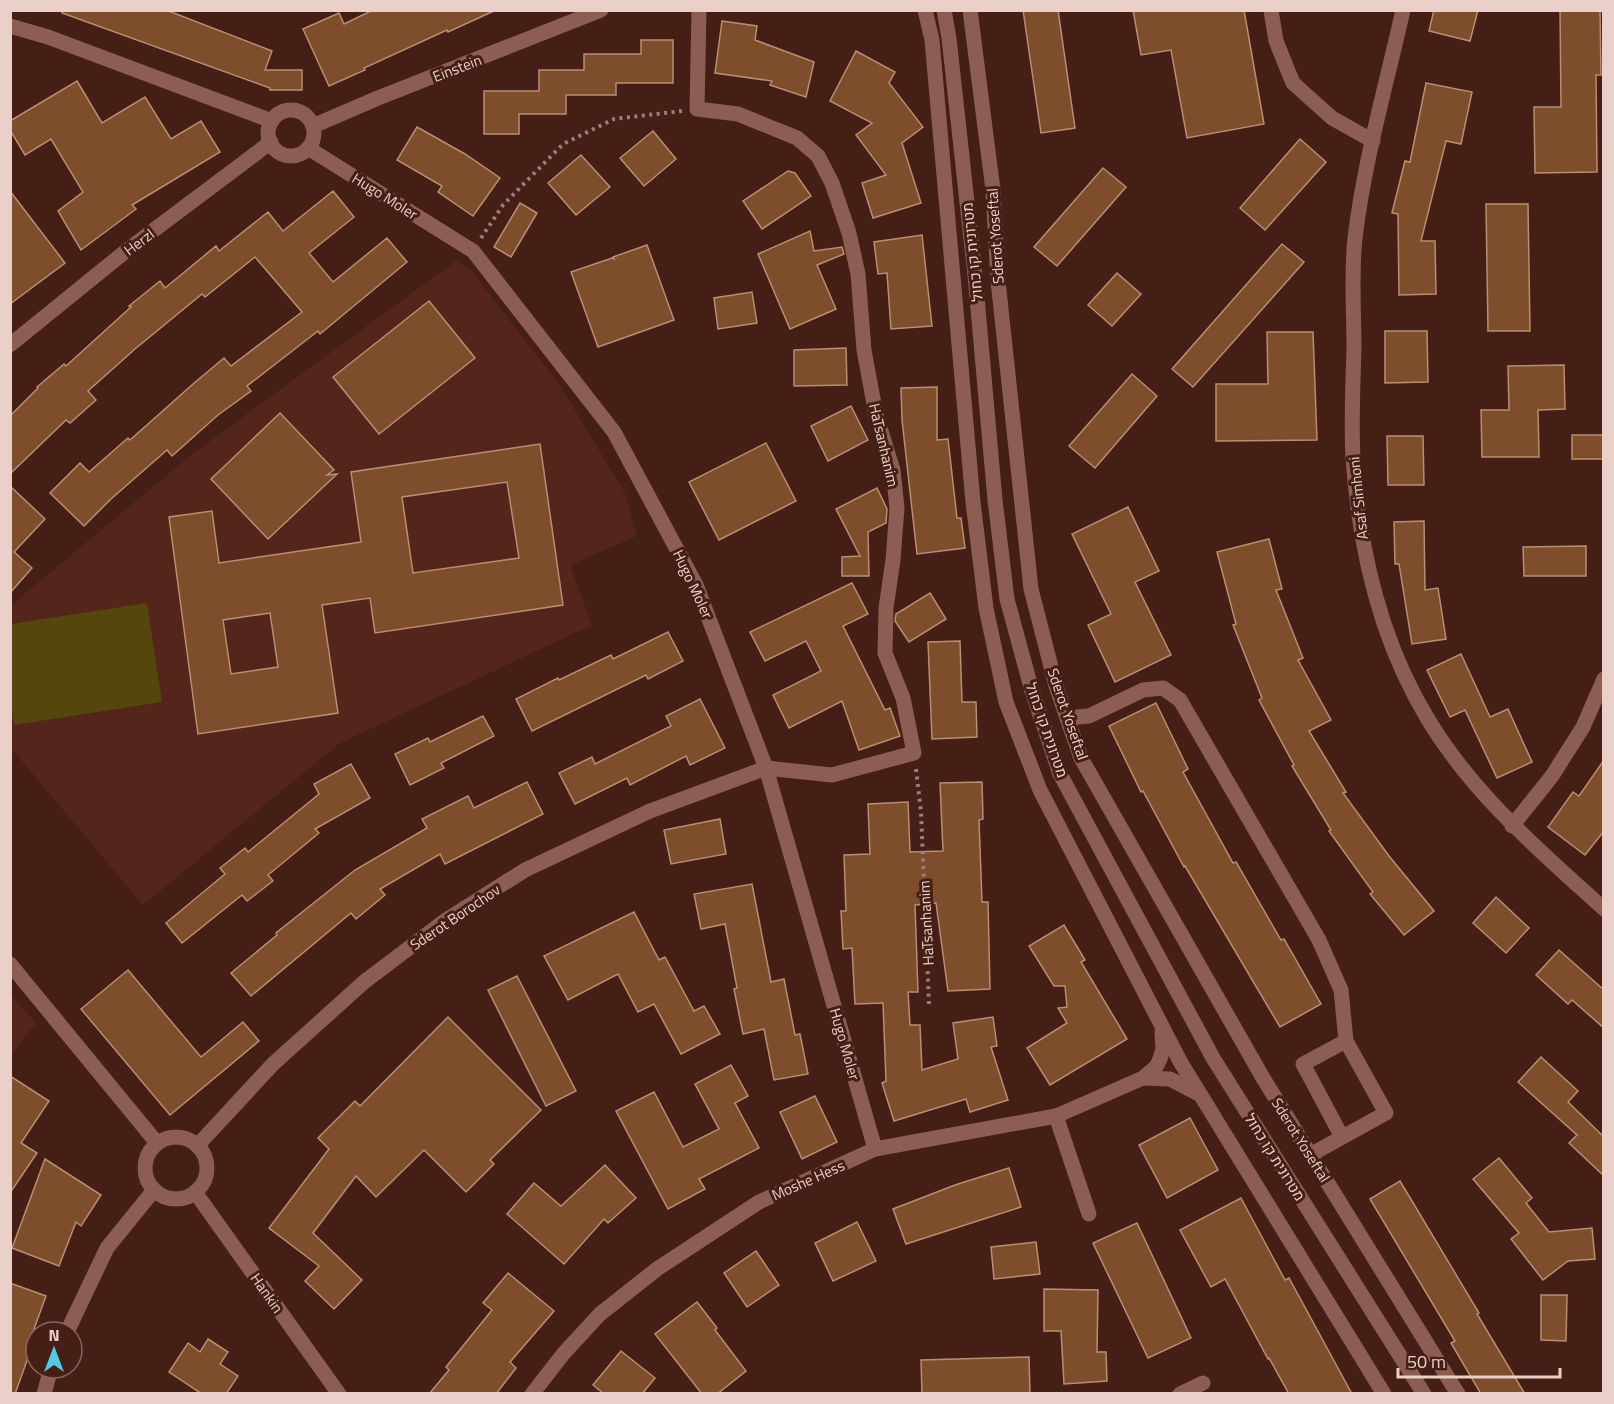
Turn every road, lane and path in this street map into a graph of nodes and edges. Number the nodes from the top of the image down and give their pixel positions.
1 (601, 10) edge
2 (699, 10) edge
3 (925, 10) edge
4 (944, 10) edge
5 (970, 10) edge
6 (1271, 10) edge
7 (1403, 10) edge
8 (10, 27) edge
9 (697, 109) junction
10 (272, 121) junction
11 (313, 126) junction
12 (1373, 141) junction
13 (271, 142) junction
14 (308, 148) junction
15 (473, 251) junction
16 (10, 345) edge
17 (1604, 679) edge
18 (1067, 718) junction
19 (914, 753) junction
20 (765, 768) junction
21 (1512, 826) junction
22 (1604, 909) edge
23 (10, 964) edge
24 (929, 1004) dead end
25 (1161, 1023) junction
26 (1346, 1041) junction
27 (1143, 1078) junction
28 (1201, 1096) junction
29 (1056, 1116) junction
30 (1342, 1137) junction
31 (158, 1143) junction
32 (197, 1146) junction
33 (875, 1149) junction
34 (1310, 1155) junction
35 (154, 1190) junction
36 (195, 1192) junction
37 (1089, 1214) dead end
38 (73, 1320) edge
39 (1203, 1383) dead end
40 (339, 1394) edge
41 (532, 1394) edge
42 (1180, 1394) edge
43 (1384, 1394) edge
44 (1424, 1394) edge
45 (1458, 1394) edge

1 - 11 street, Einstein
2 - 9 street
3 - 25 street
4 - 44 street, מטרונית קו כחול
5 - 18 street, Sderot Yoseftal
6 - 12 street
7 - 12 street, Asaf Simhoni
8 - 10 street
9 - 15 path
9 - 19 street, HaTsanhanim
10 - 11 street
10 - 13 street
11 - 14 street
12 - 21 street, Asaf Simhoni
13 - 14 street
13 - 16 street, Herzl
14 - 15 street, Hugo Moler
15 - 20 street, Hugo Moler
17 - 21 street
18 - 26 street
18 - 34 street, Sderot Yoseftal
19 - 20 street
19 - 24 path, HaTsanhanim
20 - 32 street, Sderot Borochov
20 - 33 street, Hugo Moler
21 - 22 street, Asaf Simhoni
23 - 31 street
25 - 27 street, Moshe Hess
25 - 28 street
26 - 30 street
26 - 30 street
27 - 28 street, Moshe Hess
27 - 29 street, Moshe Hess
28 - 43 street
29 - 33 street, Moshe Hess
29 - 37 street
30 - 34 street
31 - 32 street
31 - 35 street
32 - 36 street
33 - 41 street, Moshe Hess
34 - 45 street, Sderot Yoseftal
35 - 36 street
35 - 38 street
36 - 40 street, Hankin
39 - 42 street

